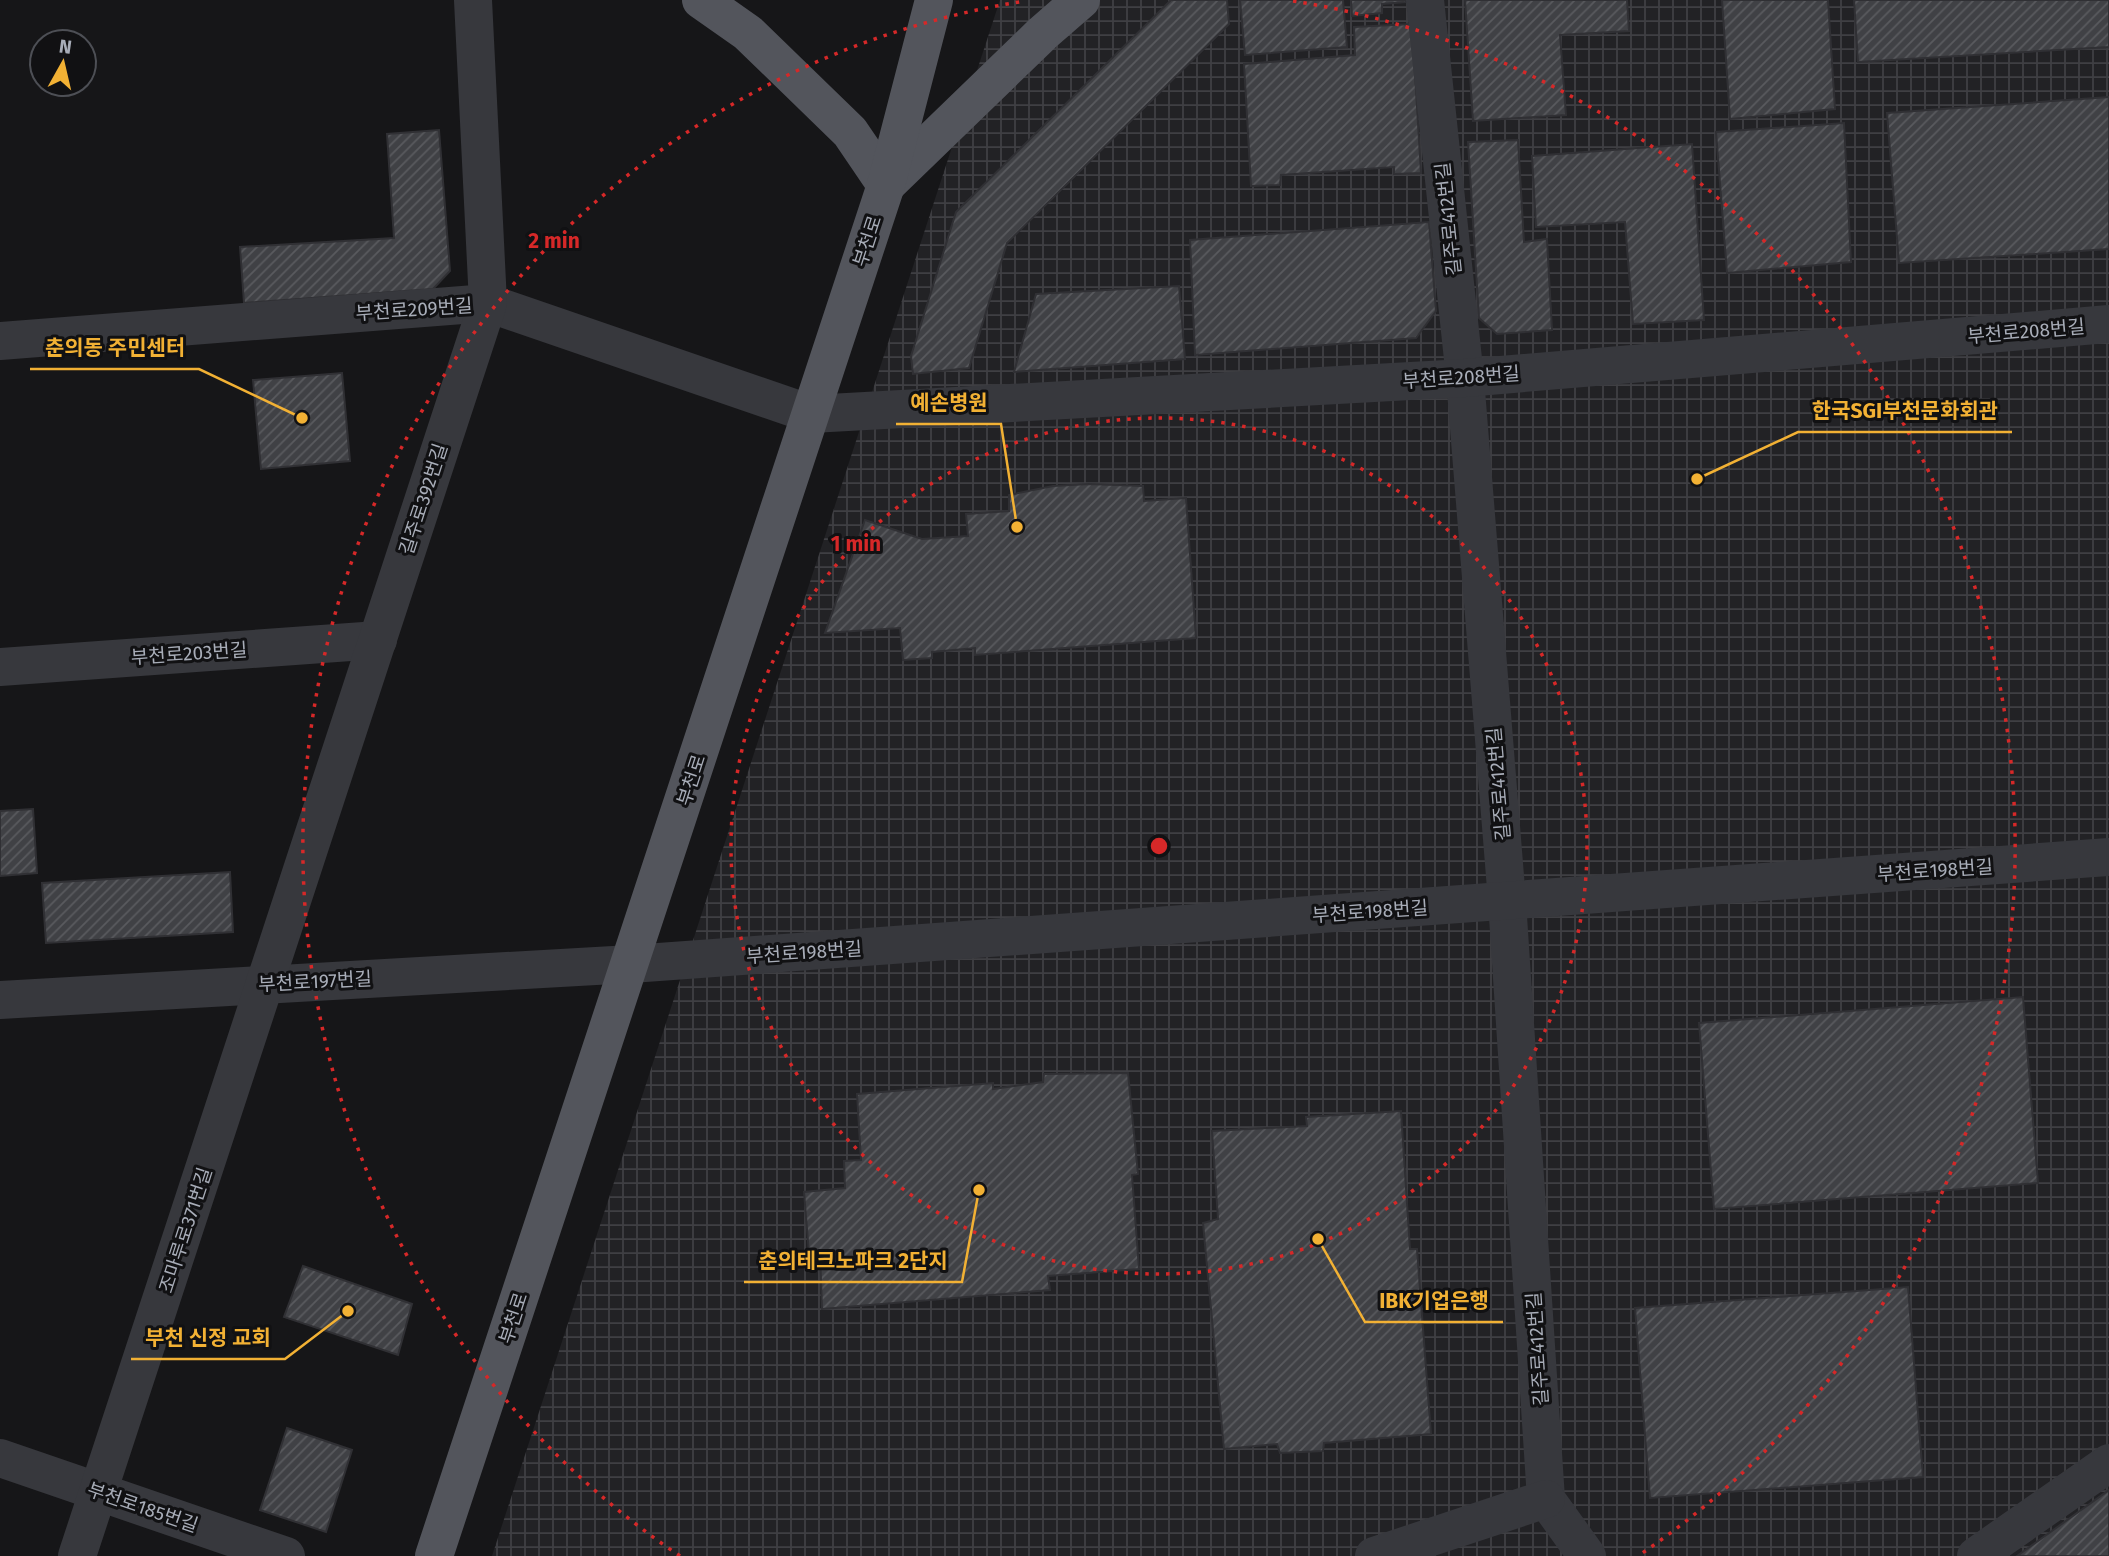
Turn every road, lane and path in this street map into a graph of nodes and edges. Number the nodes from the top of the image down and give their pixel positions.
1 (473, 0) edge
2 (701, 0) edge
3 (934, 0) edge
4 (1081, 0) edge
5 (1425, 0) edge
6 (886, 185) junction
7 (488, 303) junction
8 (2109, 324) edge
9 (0, 341) edge
10 (1465, 378) junction
11 (811, 414) junction
12 (378, 640) junction
13 (0, 667) edge
14 (2109, 857) edge
15 (1507, 901) junction
16 (631, 964) junction
17 (266, 984) junction
18 (0, 1000) edge
19 (0, 1458) edge
20 (2109, 1464) edge
21 (99, 1491) junction
22 (1546, 1499) junction
23 (77, 1556) edge
24 (286, 1556) edge
25 (434, 1556) edge
26 (1374, 1556) edge
27 (1587, 1556) edge
28 (1976, 1556) edge

1 - 7 street, 길주로392번길
2 - 6 main road
3 - 6 main road, 부천로
4 - 6 main road
5 - 10 street, 길주로412번길
6 - 11 main road, 부천로
7 - 9 street, 부천로209번길
7 - 11 street, 부천로209번길
7 - 12 street, 길주로392번길
8 - 10 street, 부천로208번길
10 - 11 street, 부천로208번길
10 - 15 street, 길주로412번길
11 - 16 main road, 부천로
12 - 13 street, 부천로203번길
12 - 17 street, 길주로392번길
14 - 15 street, 부천로198번길
15 - 16 street, 부천로198번길
15 - 22 street, 길주로412번길
16 - 17 street, 부천로197번길
16 - 25 main road, 부천로
17 - 18 street, 부천로197번길
17 - 21 street, 조마루로371번길
19 - 21 street, 부천로185번길
20 - 28 street
21 - 23 street, 조마루로371번길
21 - 24 street, 부천로185번길
22 - 26 street
22 - 27 street

